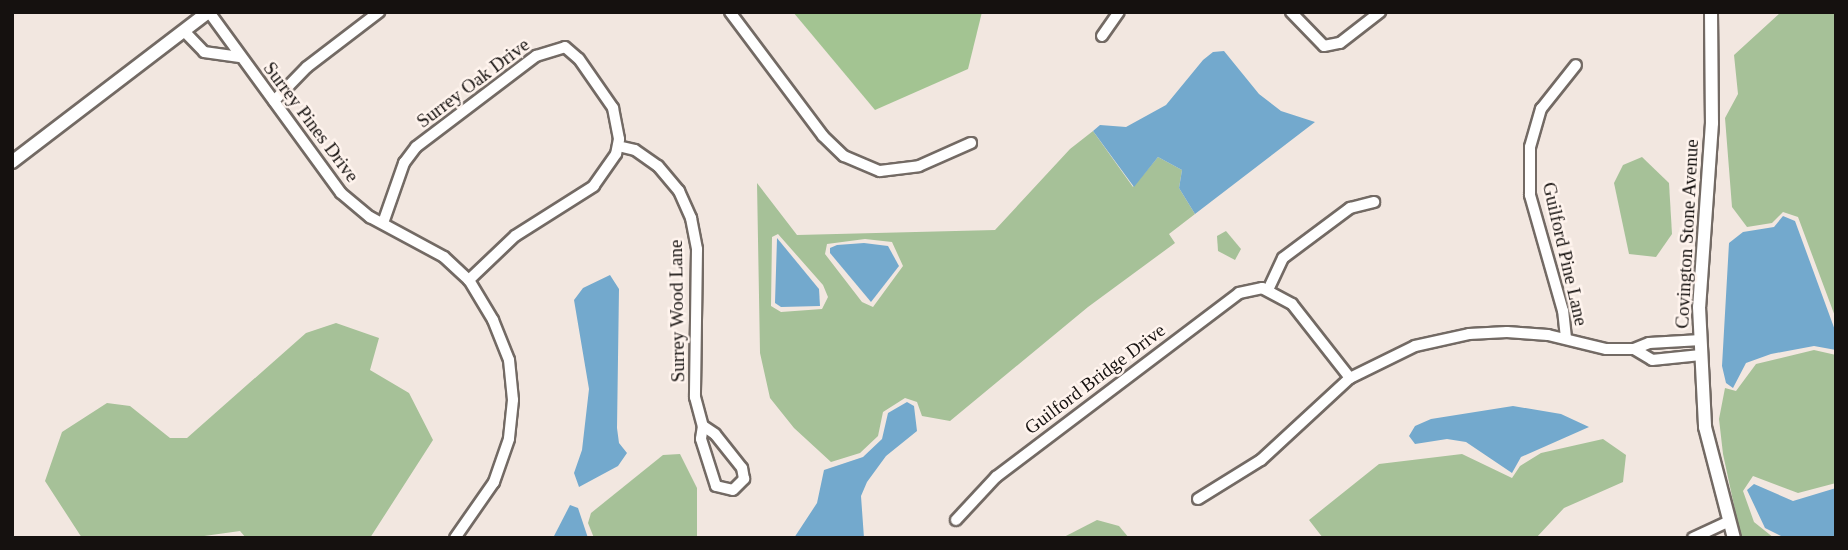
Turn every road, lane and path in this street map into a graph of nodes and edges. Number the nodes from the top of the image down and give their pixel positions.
1 (208, 12) edge
2 (379, 12) edge
3 (730, 12) edge
4 (1119, 12) edge
5 (1291, 12) edge
6 (1380, 12) edge
7 (1711, 12) edge
8 (184, 31) junction
9 (1102, 36) dead end
10 (240, 57) junction
11 (1576, 65) dead end
12 (274, 101) junction
13 (971, 143) dead end
14 (618, 146) junction
15 (12, 162) edge
16 (1374, 202) dead end
17 (383, 223) junction
18 (469, 280) junction
19 (1268, 290) junction
20 (1566, 338) junction
21 (1701, 340) junction
22 (1634, 349) junction
23 (1701, 355) junction
24 (1350, 378) junction
25 (703, 426) junction
26 (1198, 499) dead end
27 (957, 520) dead end
28 (1730, 521) junction
29 (455, 538) edge
30 (1693, 538) edge
31 (1734, 538) edge

1 - 8 street
1 - 10 street, Surrey Pines Drive
2 - 12 street
3 - 13 street
4 - 9 street
5 - 6 street
7 - 21 street, Covington Stone Avenue
8 - 10 street, Surrey Pines Drive
8 - 15 street
10 - 12 street, Surrey Pines Drive
11 - 20 street, Guilford Pine Lane
12 - 17 street, Surrey Pines Drive
14 - 17 street, Surrey Oak Drive
14 - 18 street
14 - 25 street, Surrey Wood Lane
16 - 19 street
17 - 18 street, Surrey Pines Drive
18 - 29 street, Surrey Pines Drive
19 - 24 street
19 - 27 street, Guilford Bridge Drive
20 - 22 street
20 - 24 street
21 - 22 street
21 - 23 street, Covington Stone Avenue
22 - 23 street
23 - 28 street, Covington Stone Avenue
24 - 26 street
25 - 25 street, Surrey Wood Lane
28 - 30 street
28 - 31 street, Covington Stone Avenue

